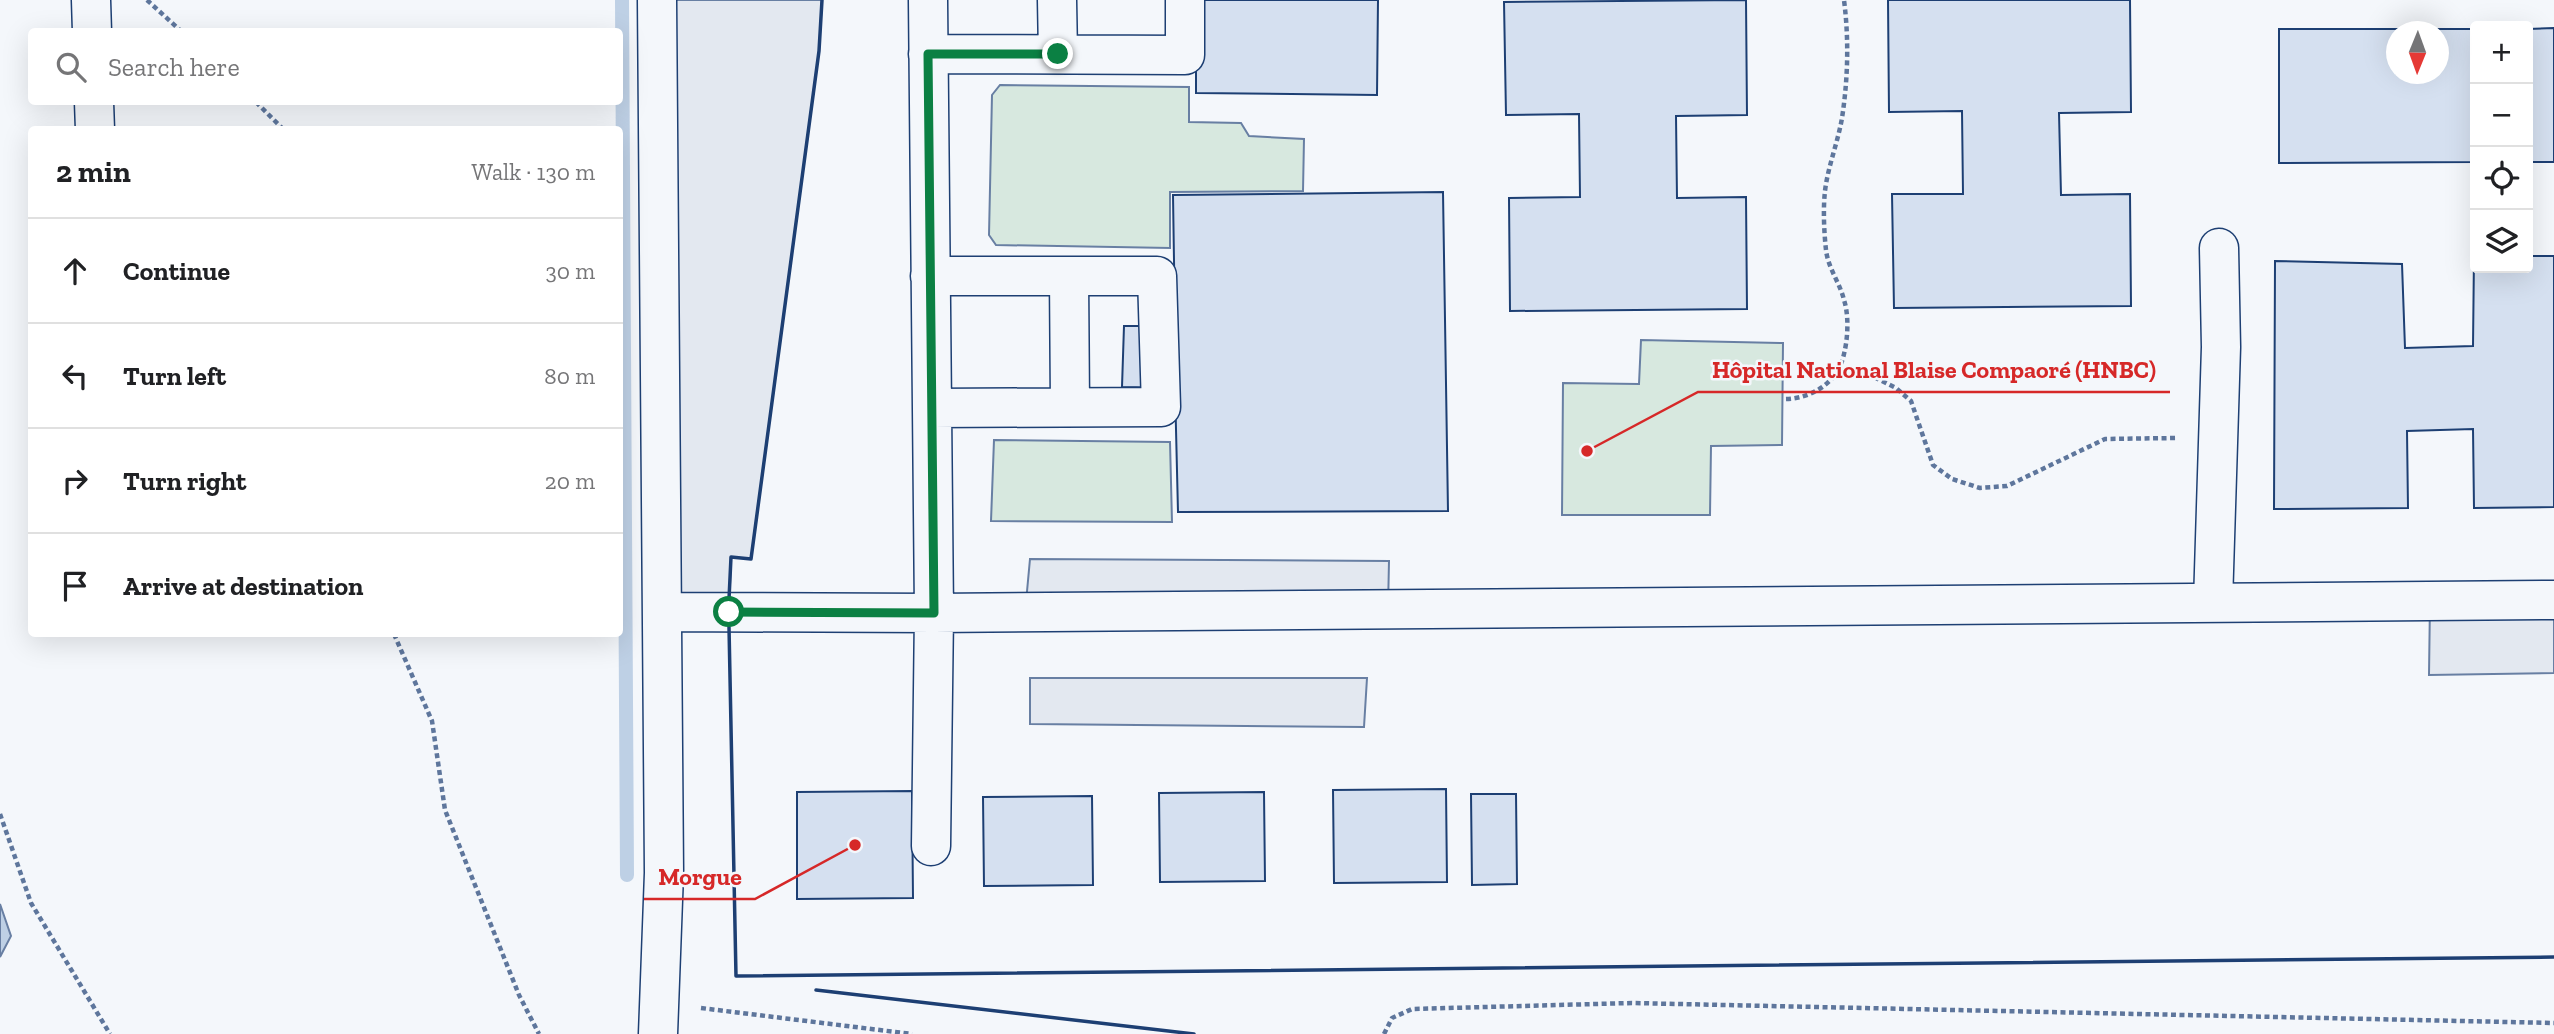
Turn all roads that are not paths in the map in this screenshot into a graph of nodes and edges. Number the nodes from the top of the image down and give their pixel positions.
1 (91, 0) edge
2 (657, 0) edge
3 (928, 0) edge
4 (1058, 0) edge
5 (1185, 0) edge
6 (92, 28) edge
7 (928, 54) junction
8 (1058, 54) junction
9 (94, 105) edge
10 (94, 126) edge
11 (2220, 247) dead end
12 (930, 276) junction
13 (1069, 276) junction
14 (1070, 407) junction
15 (932, 408) junction
16 (2554, 600) edge
17 (2213, 603) junction
18 (662, 612) junction
19 (934, 613) junction
20 (931, 846) dead end
21 (658, 1018) edge

1 - 6 street
2 - 18 street
3 - 7 street
4 - 8 street
5 - 8 street
7 - 8 street
7 - 12 street
9 - 10 street
11 - 17 street
12 - 13 street
12 - 15 street
13 - 14 street
13 - 14 street
14 - 15 street
15 - 19 street
16 - 17 street
17 - 19 street
18 - 19 street
18 - 21 street
19 - 20 street

